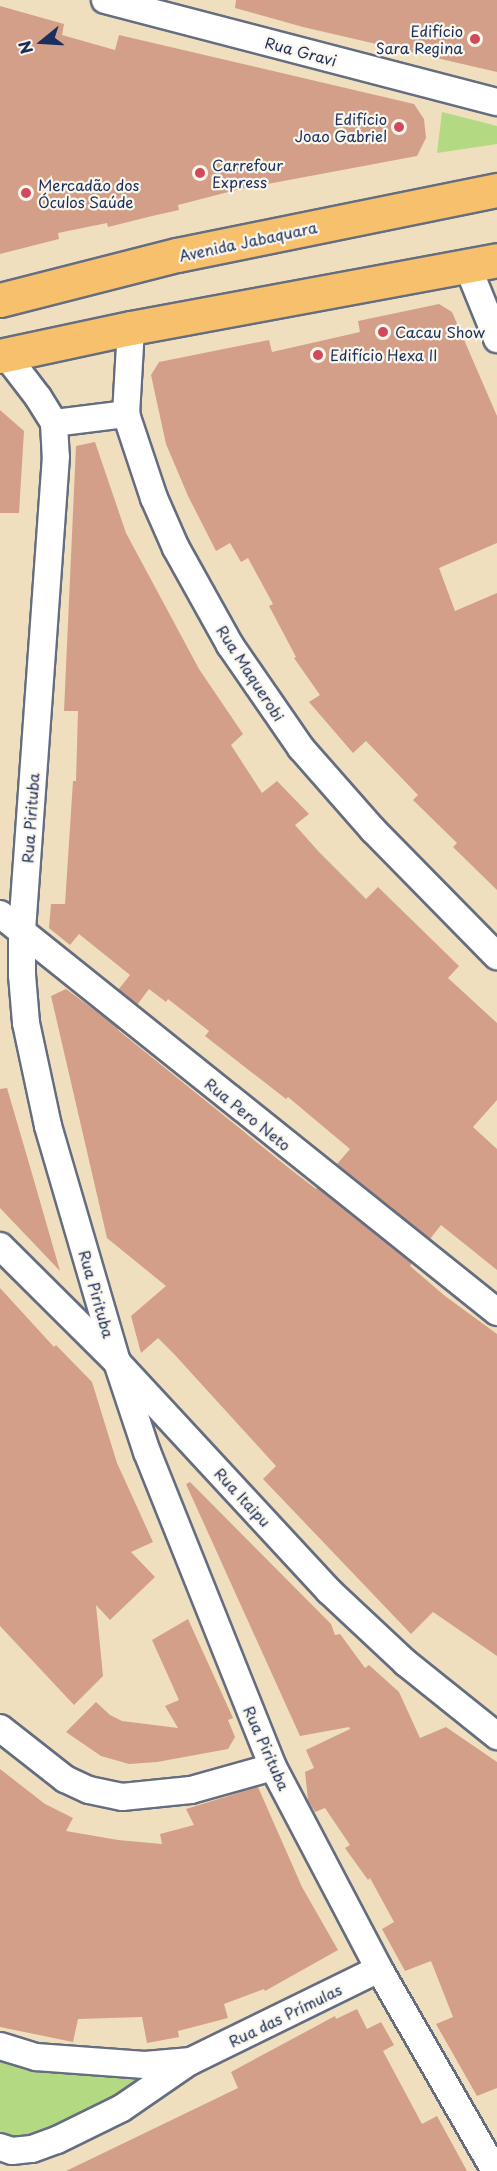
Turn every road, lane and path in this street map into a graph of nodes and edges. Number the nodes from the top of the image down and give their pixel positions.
1 (105, 0) edge
2 (149, 5) edge
3 (497, 102) edge
4 (497, 190) edge
5 (482, 263) edge
6 (0, 300) edge
7 (131, 328) junction
8 (497, 339) edge
9 (2, 355) edge
10 (126, 414) junction
11 (54, 423) junction
12 (0, 914) edge
13 (22, 933) junction
14 (497, 956) edge
15 (0, 1246) edge
16 (497, 1312) edge
17 (117, 1362) junction
18 (0, 1728) edge
19 (497, 1736) edge
20 (273, 1767) junction
21 (379, 1969) junction
22 (0, 2046) edge
23 (191, 2061) junction
24 (0, 2147) edge
25 (495, 2171) edge

1 - 2 street, Rua Gravi
2 - 3 street, Rua Gravi
4 - 6 main road, Avenida Jabaquara
5 - 7 main road
5 - 8 street
7 - 9 main road
7 - 10 street, Rua Maquerobi
9 - 11 street, Rua Pirituba
10 - 11 street
10 - 14 street, Rua Maquerobi
11 - 13 street, Rua Pirituba
12 - 13 street, Rua Pero Neto
13 - 16 street, Rua Pero Neto
13 - 17 street, Rua Pirituba
15 - 17 street, Rua Itaipu
17 - 19 street, Rua Itaipu
17 - 20 street, Rua Pirituba
18 - 20 street
20 - 21 street, Rua Pirituba
21 - 23 street, Rua das Prímulas
21 - 25 street, Rua Pirituba
22 - 23 street, Rua das Prímulas
23 - 24 street, Rua das Prímulas

